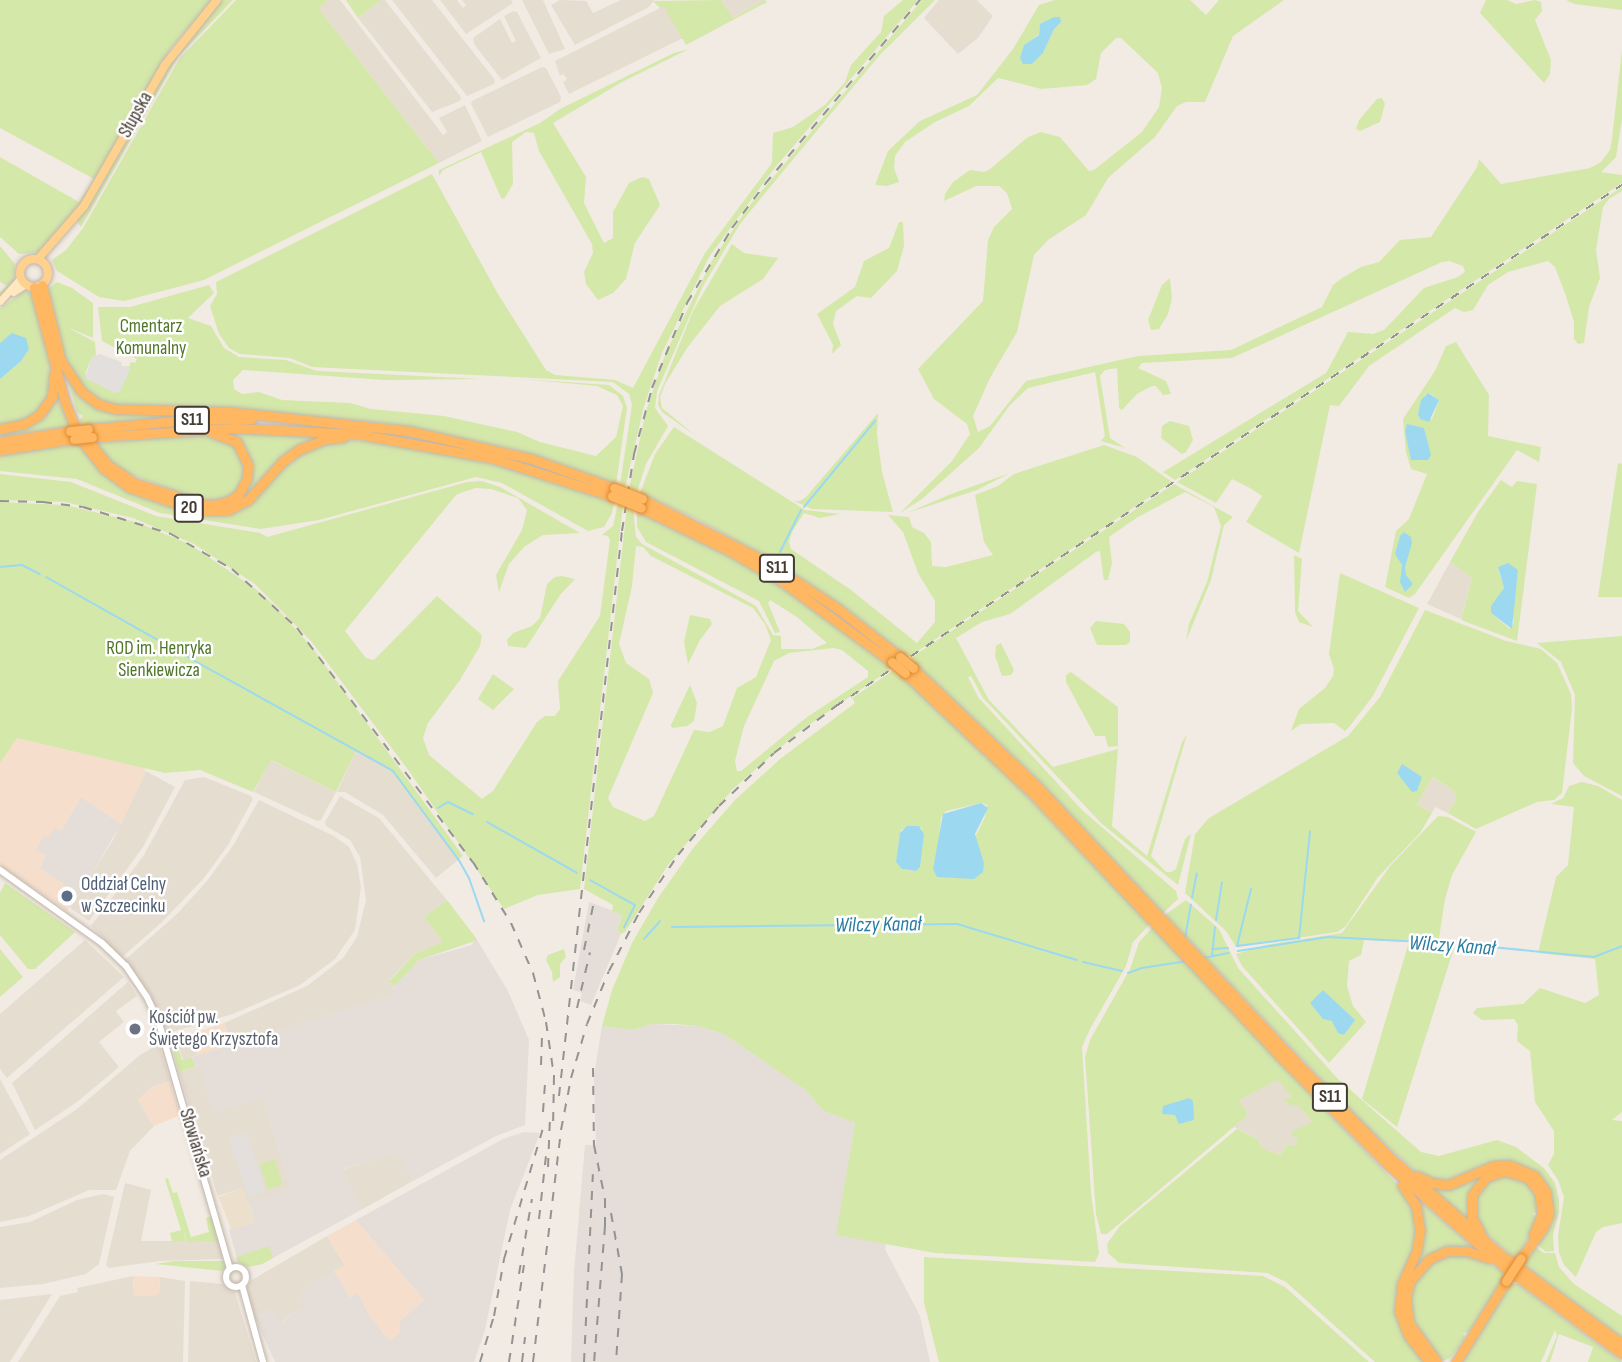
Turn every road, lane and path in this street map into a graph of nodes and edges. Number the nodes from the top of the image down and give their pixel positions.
1 (217, 0) edge
2 (41, 261) junction
3 (31, 284) junction
4 (2, 300) edge
5 (57, 360) junction
6 (296, 419) junction
7 (0, 429) edge
8 (178, 430) junction
9 (90, 433) junction
10 (72, 435) junction
11 (380, 436) junction
12 (0, 442) edge
13 (0, 450) edge
14 (613, 492) junction
15 (0, 872) edge
16 (1389, 1161) junction
17 (1499, 1258) junction
18 (1521, 1258) junction
19 (233, 1268) junction
20 (239, 1286) junction
21 (1622, 1344) edge
22 (1460, 1350) junction
23 (1622, 1354) edge
24 (262, 1362) edge
25 (1429, 1362) edge
26 (1437, 1362) edge
27 (1449, 1362) edge
28 (1456, 1362) edge

1 - 2 main road, Słupska / 20
2 - 3 main road, 20
2 - 3 main road, 20
3 - 4 main road
3 - 5 highway, 20
5 - 6 highway, 20
5 - 7 highway
5 - 8 highway
5 - 11 highway, 20
6 - 9 highway, S11
6 - 14 highway, S11
8 - 9 highway, S11
8 - 11 highway, S11
9 - 10 highway, S11, bridge
10 - 12 highway, S11
10 - 13 highway, S11
11 - 14 highway, S11
14 - 16 highway, S11, bridge
15 - 19 street, Słowiańska
16 - 17 highway, S11
16 - 18 highway
16 - 25 highway
17 - 18 highway
17 - 21 highway, S11
17 - 23 highway, S11
17 - 26 highway
18 - 22 highway, bridge
19 - 20 street
19 - 20 street
20 - 24 street
22 - 27 highway
22 - 28 highway

